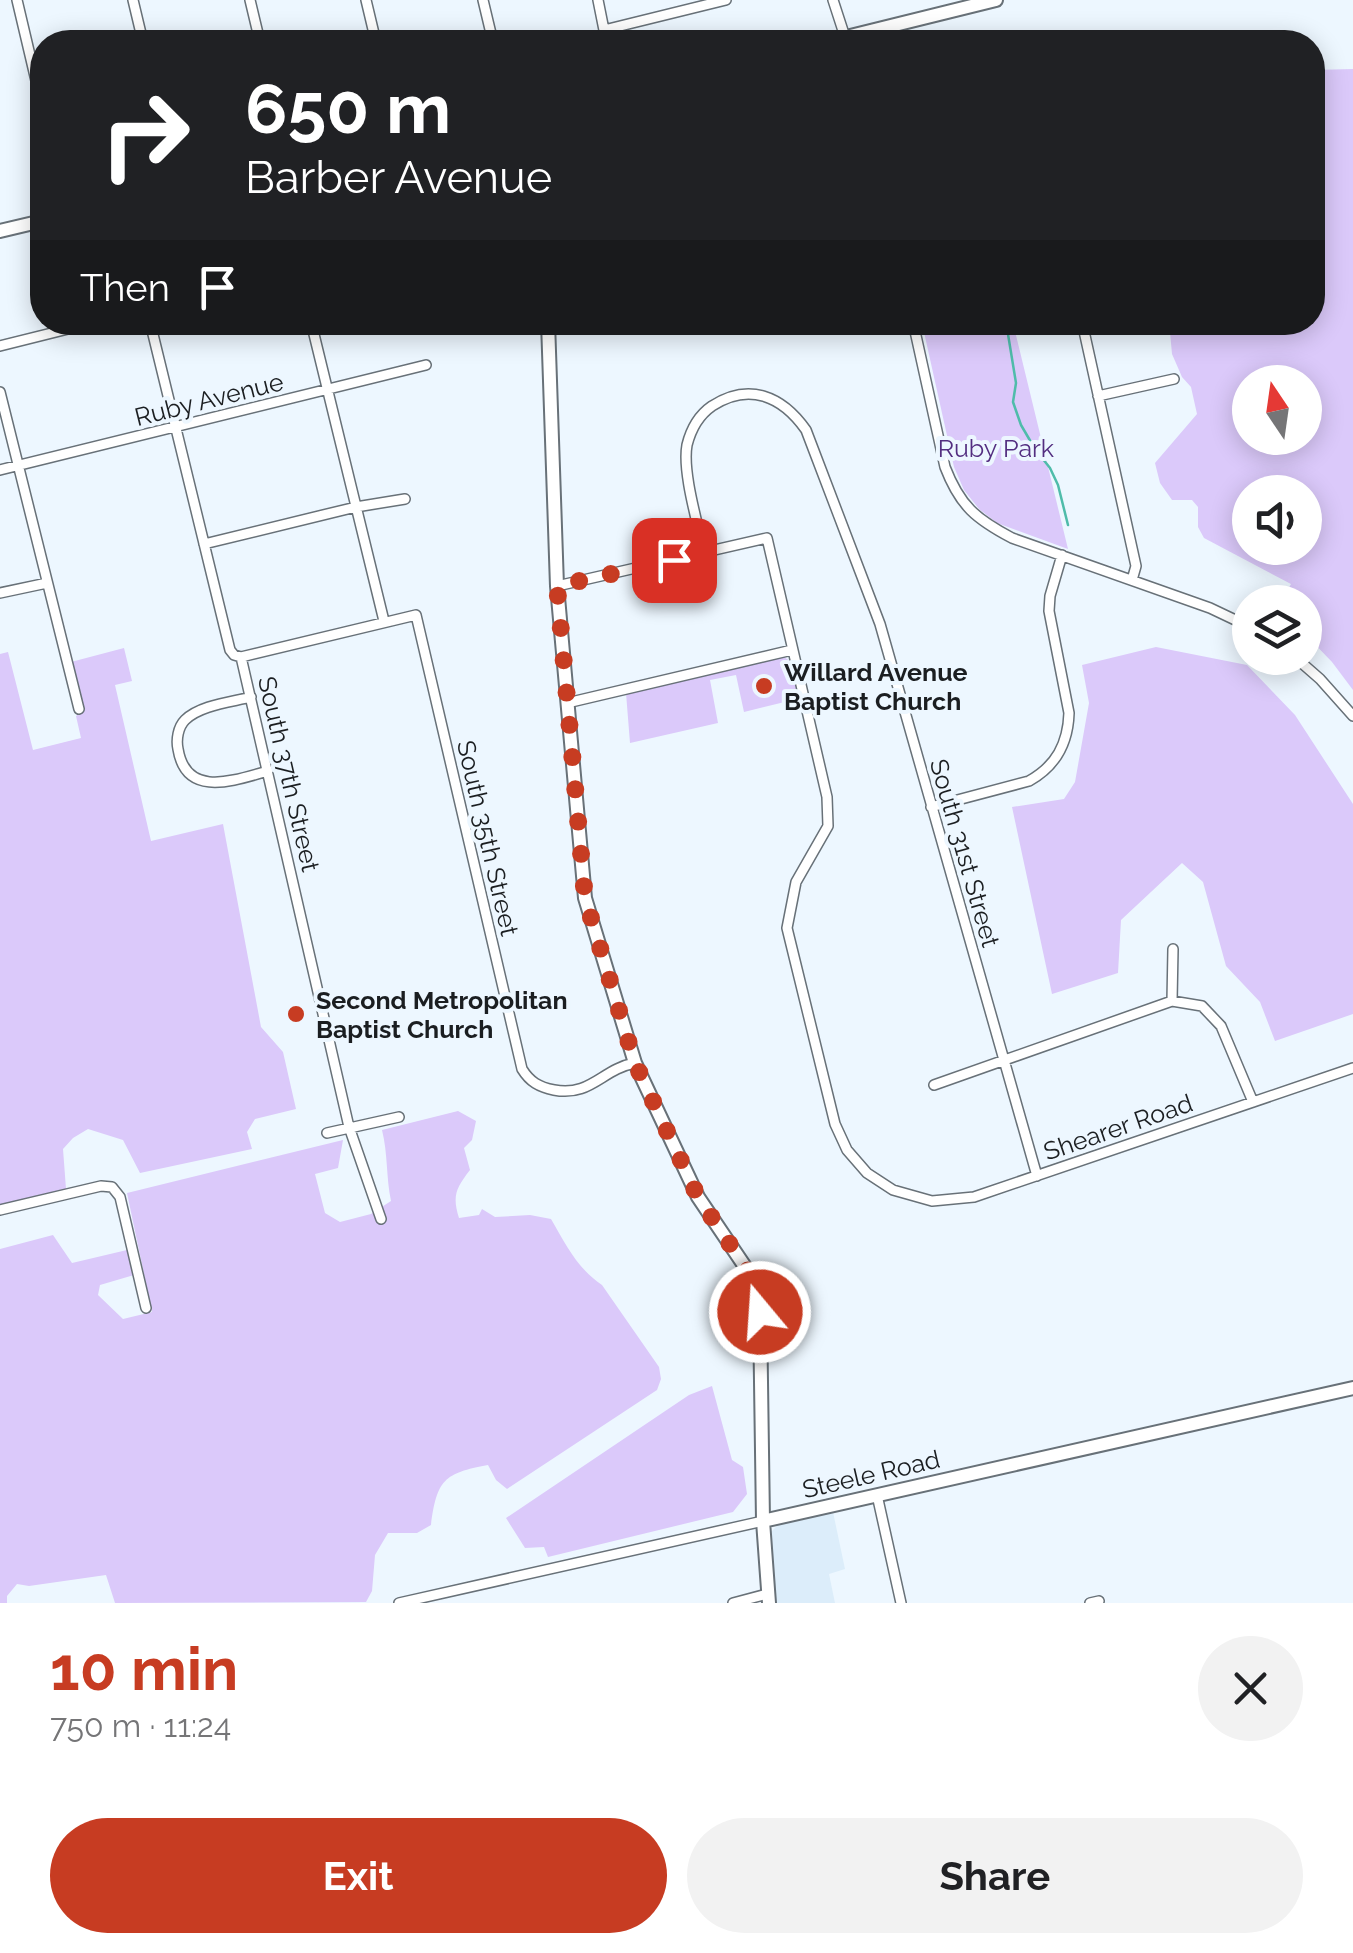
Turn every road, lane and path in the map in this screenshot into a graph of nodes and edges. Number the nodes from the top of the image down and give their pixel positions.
1 (17, 0) edge
2 (133, 0) edge
3 (250, 0) edge
4 (366, 0) edge
5 (483, 0) edge
6 (598, 0) edge
7 (726, 0) edge
8 (833, 0) edge
9 (996, 0) edge
10 (715, 1) edge
11 (950, 6) edge
12 (141, 30) edge
13 (257, 30) edge
14 (373, 30) edge
15 (490, 30) edge
16 (604, 30) joint
17 (843, 30) edge
18 (877, 30) edge
19 (30, 55) edge
20 (30, 223) edge
21 (0, 230) edge
22 (44, 335) edge
23 (153, 335) edge
24 (314, 335) edge
25 (548, 335) edge
26 (915, 335) edge
27 (1085, 335) edge
28 (0, 346) edge
29 (426, 365) dead end
30 (1174, 379) dead end
31 (328, 390) junction
32 (0, 392) edge
33 (1098, 396) junction
34 (176, 428) junction
35 (18, 466) junction
36 (0, 470) edge
37 (405, 499) dead end
38 (356, 507) junction
39 (204, 544) junction
40 (704, 553) junction
41 (1062, 555) junction
42 (1132, 580) junction
43 (47, 583) junction
44 (557, 586) junction
45 (0, 593) edge
46 (1232, 618) edge
47 (384, 621) junction
48 (792, 650) junction
49 (242, 656) junction
50 (1316, 675) edge
51 (251, 697) junction
52 (567, 703) junction
53 (79, 709) dead end
54 (1353, 716) edge
55 (268, 771) junction
56 (931, 807) junction
57 (1173, 949) dead end
58 (1172, 1001) junction
59 (1004, 1060) junction
60 (635, 1063) junction
61 (1353, 1068) edge
62 (934, 1085) dead end
63 (1254, 1102) junction
64 (399, 1117) dead end
65 (348, 1127) junction
66 (327, 1133) dead end
67 (1037, 1176) junction
68 (0, 1210) edge
69 (381, 1218) dead end
70 (146, 1308) dead end
71 (1353, 1388) edge
72 (877, 1495) junction
73 (763, 1521) junction
74 (768, 1599) edge
75 (398, 1603) edge
76 (733, 1603) edge
77 (901, 1603) edge

1 - 19 street
2 - 12 street
3 - 13 street
4 - 14 street
5 - 15 street
6 - 16 street
7 - 10 street
8 - 17 street
9 - 11 street
10 - 16 street
11 - 18 street
20 - 21 street
22 - 28 street
23 - 34 street, South 37th Street
24 - 31 street
25 - 44 street
26 - 41 street
27 - 33 street
29 - 31 street, Ruby Avenue
30 - 33 street
31 - 34 street, Ruby Avenue
31 - 38 street
32 - 35 street
33 - 42 street
34 - 35 street, Ruby Avenue
34 - 39 street, South 37th Street
35 - 36 street, Ruby Avenue
35 - 43 street
37 - 38 street
38 - 39 street
38 - 47 street
39 - 49 street, South 37th Street
40 - 44 street
40 - 48 street
40 - 56 street, South 31st Street
41 - 42 street
41 - 56 street
42 - 46 street
43 - 45 street
43 - 53 street
44 - 52 street
47 - 49 street
47 - 60 street, South 35th Street
48 - 52 street
48 - 67 street, Shearer Road
49 - 51 street, South 37th Street
50 - 54 street
51 - 55 street, South 37th Street
51 - 55 street
52 - 60 street
55 - 65 street, South 37th Street
56 - 59 street, South 31st Street
57 - 58 street
58 - 59 street
58 - 63 street
59 - 62 street
59 - 67 street, South 31st Street
60 - 73 street
61 - 63 street, Shearer Road
63 - 67 street, Shearer Road
64 - 65 street
65 - 66 street
65 - 69 street, South 37th Street
68 - 70 street
71 - 72 street, Steele Road
72 - 73 street, Steele Road
72 - 77 street
73 - 74 street
73 - 75 street, Steele Road
74 - 76 street

